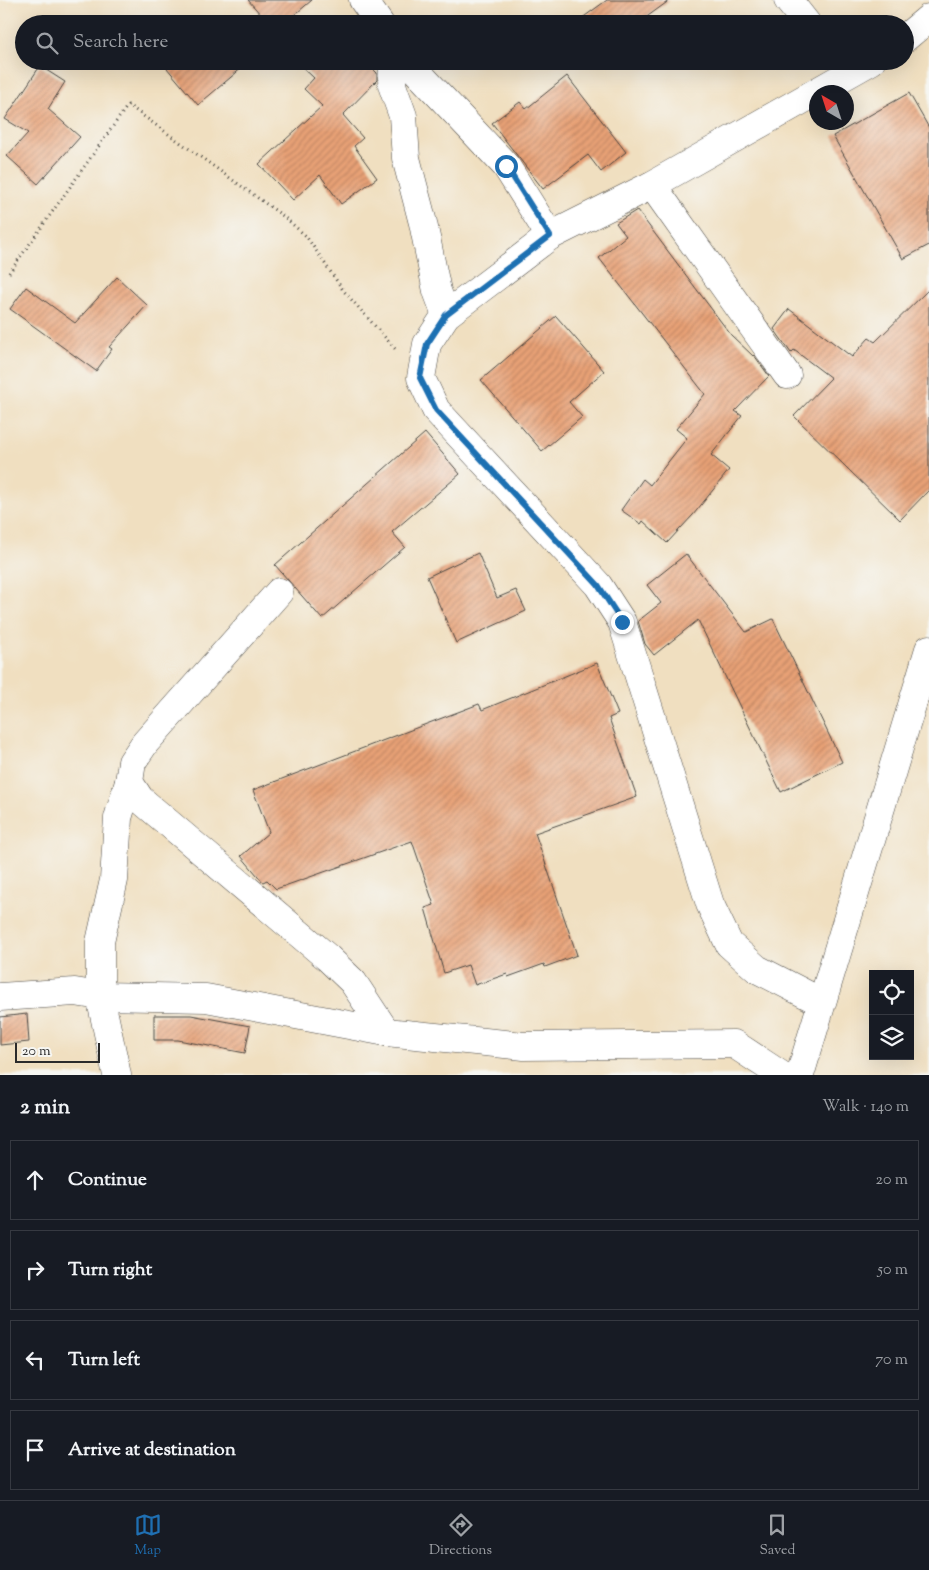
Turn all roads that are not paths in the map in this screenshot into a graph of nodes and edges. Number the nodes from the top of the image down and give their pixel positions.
1 (363, 0) edge
2 (788, 0) edge
3 (374, 15) edge
4 (800, 15) edge
5 (929, 18) edge
6 (914, 30) edge
7 (392, 70) edge
8 (415, 70) edge
9 (838, 70) edge
10 (652, 185) junction
11 (550, 236) junction
12 (446, 315) junction
13 (787, 375) dead end
14 (279, 592) dead end
15 (929, 649) edge
16 (129, 782) junction
17 (100, 996) junction
18 (0, 997) edge
19 (821, 1002) junction
20 (386, 1032) junction
21 (116, 1075) edge
22 (781, 1075) edge
23 (800, 1075) edge

1 - 3 street
2 - 4 street
5 - 6 street
7 - 12 street
8 - 11 street
9 - 10 street
10 - 11 street
10 - 13 street
11 - 12 street
12 - 19 street
14 - 16 street
15 - 19 street
16 - 17 street
16 - 20 street
17 - 18 street
17 - 20 street
17 - 21 street
19 - 23 street
20 - 22 street

